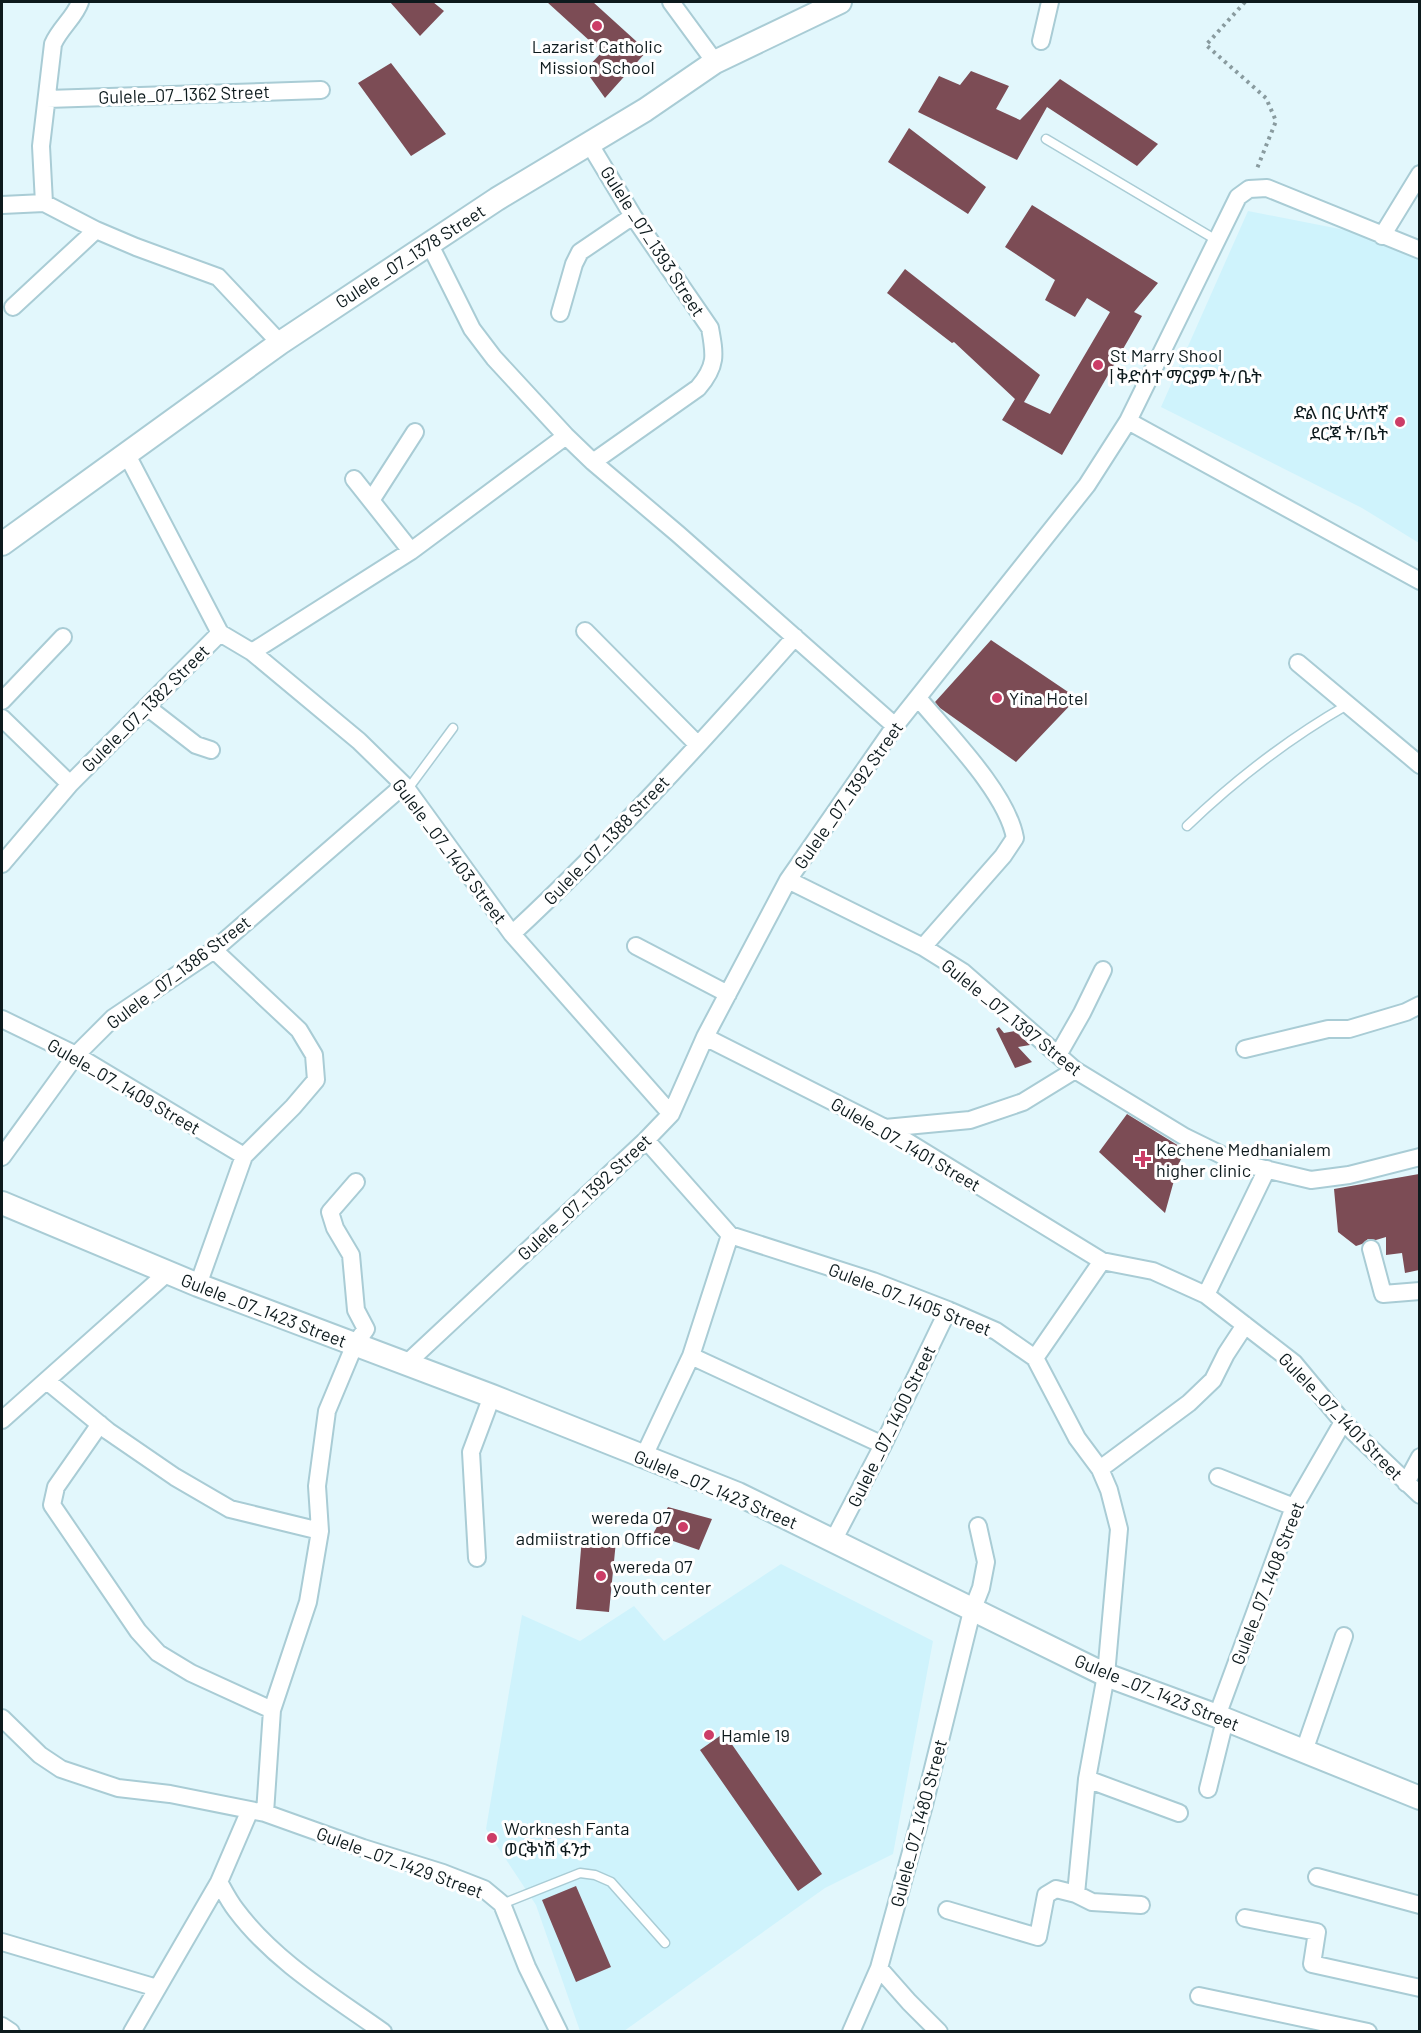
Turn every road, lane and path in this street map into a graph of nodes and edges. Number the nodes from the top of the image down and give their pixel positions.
1 (80, 2) edge
2 (671, 2) edge
3 (837, 2) edge
4 (1050, 2) edge
5 (1245, 2) edge
6 (1041, 41) dead end
7 (715, 62) junction
8 (321, 90) dead end
9 (47, 99) junction
10 (1046, 139) dead end
11 (589, 143) junction
12 (1419, 174) edge
13 (1249, 189) junction
14 (44, 203) junction
15 (2, 205) edge
16 (633, 216) junction
17 (96, 230) junction
18 (1382, 236) junction
19 (1218, 241) junction
20 (429, 243) junction
21 (1419, 250) edge
22 (13, 307) dead end
23 (560, 314) dead end
24 (280, 343) junction
25 (1128, 421) junction
26 (415, 432) dead end
27 (566, 436) junction
28 (126, 453) junction
29 (593, 462) junction
30 (354, 479) dead end
31 (372, 499) junction
32 (3, 540) edge
33 (411, 551) junction
34 (1419, 581) edge
35 (585, 631) dead end
36 (220, 633) junction
37 (63, 637) dead end
38 (795, 637) junction
39 (252, 652) junction
40 (1298, 663) dead end
41 (918, 698) junction
42 (2, 701) edge
43 (1347, 705) junction
44 (147, 707) junction
45 (2, 718) edge
46 (895, 726) junction
47 (453, 728) dead end
48 (698, 745) junction
49 (211, 750) dead end
50 (1419, 765) edge
51 (70, 784) junction
52 (406, 787) junction
53 (1187, 826) dead end
54 (2, 864) edge
55 (788, 880) junction
56 (512, 934) junction
57 (636, 946) dead end
58 (923, 947) junction
59 (214, 950) junction
60 (1103, 970) dead end
61 (728, 994) junction
62 (1419, 1005) edge
63 (2, 1019) edge
64 (705, 1037) junction
65 (1245, 1049) dead end
66 (76, 1055) junction
67 (1058, 1055) junction
68 (1075, 1070) junction
69 (670, 1114) junction
70 (885, 1128) junction
71 (646, 1140) junction
72 (2, 1156) edge
73 (244, 1156) junction
74 (1419, 1157) edge
75 (1268, 1169) junction
76 (356, 1182) dead end
77 (4, 1209) edge
78 (730, 1235) junction
79 (1371, 1249) dead end
80 (1102, 1262) junction
81 (167, 1273) junction
82 (198, 1285) junction
83 (1419, 1291) edge
84 (1206, 1294) junction
85 (948, 1310) junction
86 (1245, 1325) junction
87 (355, 1344) junction
88 (691, 1356) junction
89 (1035, 1358) junction
90 (406, 1364) junction
91 (47, 1381) junction
92 (492, 1396) junction
93 (2, 1420) edge
94 (1343, 1422) junction
95 (99, 1424) junction
96 (883, 1445) junction
97 (1419, 1456) edge
98 (643, 1458) junction
99 (1100, 1469) junction
100 (1218, 1478) dead end
101 (1406, 1483) junction
102 (1419, 1495) edge
103 (1294, 1507) junction
104 (978, 1526) dead end
105 (320, 1531) junction
106 (833, 1541) junction
107 (477, 1558) dead end
108 (972, 1611) junction
109 (1344, 1636) dead end
110 (1106, 1675) junction
111 (272, 1710) junction
112 (2, 1718) edge
113 (1221, 1718) junction
114 (1304, 1751) junction
115 (1087, 1779) junction
116 (1208, 1789) dead end
117 (1419, 1798) edge
118 (258, 1812) junction
119 (1179, 1812) dead end
120 (1317, 1877) dead end
121 (219, 1882) junction
122 (1076, 1894) junction
123 (502, 1904) junction
124 (1141, 1905) dead end
125 (1419, 1905) edge
126 (947, 1910) dead end
127 (1245, 1918) dead end
128 (2, 1942) edge
129 (665, 1943) dead end
130 (879, 1968) junction
131 (157, 1988) junction
132 (1419, 1988) edge
133 (1199, 1996) dead end
134 (2, 2026) edge
135 (11, 2031) edge
136 (132, 2031) edge
137 (382, 2031) edge
138 (559, 2031) edge
139 (851, 2031) edge
140 (939, 2031) edge
141 (1368, 2031) edge

1 - 9 street
2 - 7 street
3 - 7 main road, Gulele _07_1378 Street
4 - 6 street
5 - 13 path
7 - 11 main road, Gulele _07_1378 Street
8 - 9 street, Gulele_07_1362 Street
9 - 14 street
10 - 19 lane
11 - 16 street, Gulele _07_1393 Street
11 - 20 main road, Gulele _07_1378 Street
12 - 18 street
13 - 18 street
13 - 19 street, Gulele _07_1392 Street
14 - 15 street
14 - 17 street
16 - 23 street
16 - 29 street, Gulele _07_1393 Street
17 - 22 street
17 - 24 street
18 - 21 street
19 - 25 street, Gulele _07_1392 Street
20 - 24 main road, Gulele _07_1378 Street
20 - 27 street
24 - 28 main road, Gulele _07_1378 Street
25 - 34 street
25 - 41 street, Gulele _07_1392 Street
26 - 31 street
27 - 29 street
27 - 33 street
28 - 32 main road, Gulele _07_1378 Street
28 - 36 street
29 - 38 street
30 - 31 street
31 - 33 street
33 - 39 street
35 - 48 street
36 - 39 street, Gulele _07_1403 Street
36 - 44 street, Gulele_07_1382 Street
37 - 42 street
38 - 46 street
38 - 48 street, Gulele_07_1388 Street
39 - 52 street, Gulele _07_1403 Street
40 - 43 street
41 - 46 street, Gulele _07_1392 Street
41 - 58 street
43 - 50 street
43 - 53 lane
44 - 49 street
44 - 51 street, Gulele_07_1382 Street
45 - 51 street, Gulele_07_1382 Street
46 - 55 street, Gulele _07_1392 Street
47 - 52 lane
48 - 56 street, Gulele_07_1388 Street
51 - 54 street, Gulele_07_1382 Street
52 - 56 street, Gulele _07_1403 Street
52 - 59 street, Gulele _07_1386 Street
55 - 58 street, Gulele _07_1397 Street
55 - 61 street, Gulele _07_1392 Street
56 - 69 street, Gulele _07_1403 Street
57 - 61 street
58 - 67 street, Gulele _07_1397 Street
59 - 66 street, Gulele _07_1386 Street
59 - 73 street
60 - 67 street
61 - 64 street, Gulele _07_1392 Street
62 - 65 street
63 - 66 street, Gulele_07_1409 Street
64 - 69 street, Gulele _07_1392 Street
64 - 70 street, Gulele_07_1401 Street
66 - 72 street, Gulele _07_1386 Street
66 - 73 street, Gulele_07_1409 Street
67 - 68 street, Gulele _07_1397 Street
68 - 70 street
68 - 75 street, Gulele _07_1397 Street
69 - 71 street, Gulele _07_1392 Street
70 - 80 street, Gulele_07_1401 Street
71 - 78 street
71 - 90 street, Gulele _07_1392 Street
73 - 82 street
74 - 75 street, Gulele _07_1397 Street
75 - 84 street
76 - 87 street
77 - 81 main road, Gulele _07_1423 Street
78 - 85 street, Gulele_07_1405 Street
78 - 88 street
79 - 83 street
80 - 84 street, Gulele_07_1401 Street
80 - 89 street
81 - 82 main road, Gulele _07_1423 Street
81 - 91 street
82 - 87 main road, Gulele _07_1423 Street
84 - 86 street, Gulele_07_1401 Street
85 - 89 street, Gulele_07_1405 Street
85 - 96 street, Gulele _07_1400 Street
86 - 94 street, Gulele_07_1401 Street
86 - 99 street
87 - 90 main road, Gulele _07_1423 Street
87 - 105 street
88 - 96 street
88 - 98 street
89 - 99 street, Gulele_07_1405 Street
90 - 92 main road, Gulele _07_1423 Street
91 - 93 street
91 - 95 street
92 - 98 main road, Gulele _07_1423 Street
92 - 107 street
94 - 101 street, Gulele_07_1401 Street
94 - 103 street, Gulele_07_1408 Street
95 - 105 street
95 - 111 street
96 - 106 street, Gulele _07_1400 Street
97 - 101 street
98 - 106 main road, Gulele _07_1423 Street
99 - 110 street, Gulele_07_1405 Street
100 - 103 street
101 - 102 street, Gulele_07_1401 Street
103 - 113 street, Gulele_07_1408 Street
104 - 108 street, Gulele_07_1480 Street
105 - 111 street
106 - 108 main road, Gulele _07_1423 Street
108 - 110 main road, Gulele _07_1423 Street
108 - 130 street, Gulele_07_1480 Street
109 - 114 street
110 - 113 main road, Gulele _07_1423 Street
110 - 115 street, Gulele_07_1405 Street
111 - 118 street
112 - 118 street, Gulele _07_1429 Street
113 - 114 main road, Gulele _07_1423 Street
113 - 116 street, Gulele_07_1408 Street
114 - 117 main road, Gulele _07_1423 Street
115 - 119 street
115 - 122 street, Gulele_07_1405 Street
118 - 121 street
118 - 123 street, Gulele _07_1429 Street
120 - 125 street
121 - 131 street
121 - 137 street
122 - 124 street
122 - 126 street
123 - 129 lane
123 - 138 street, Gulele _07_1429 Street
127 - 132 street
128 - 131 street
130 - 139 street, Gulele_07_1480 Street
130 - 140 street
131 - 136 street
133 - 141 street
134 - 135 street

